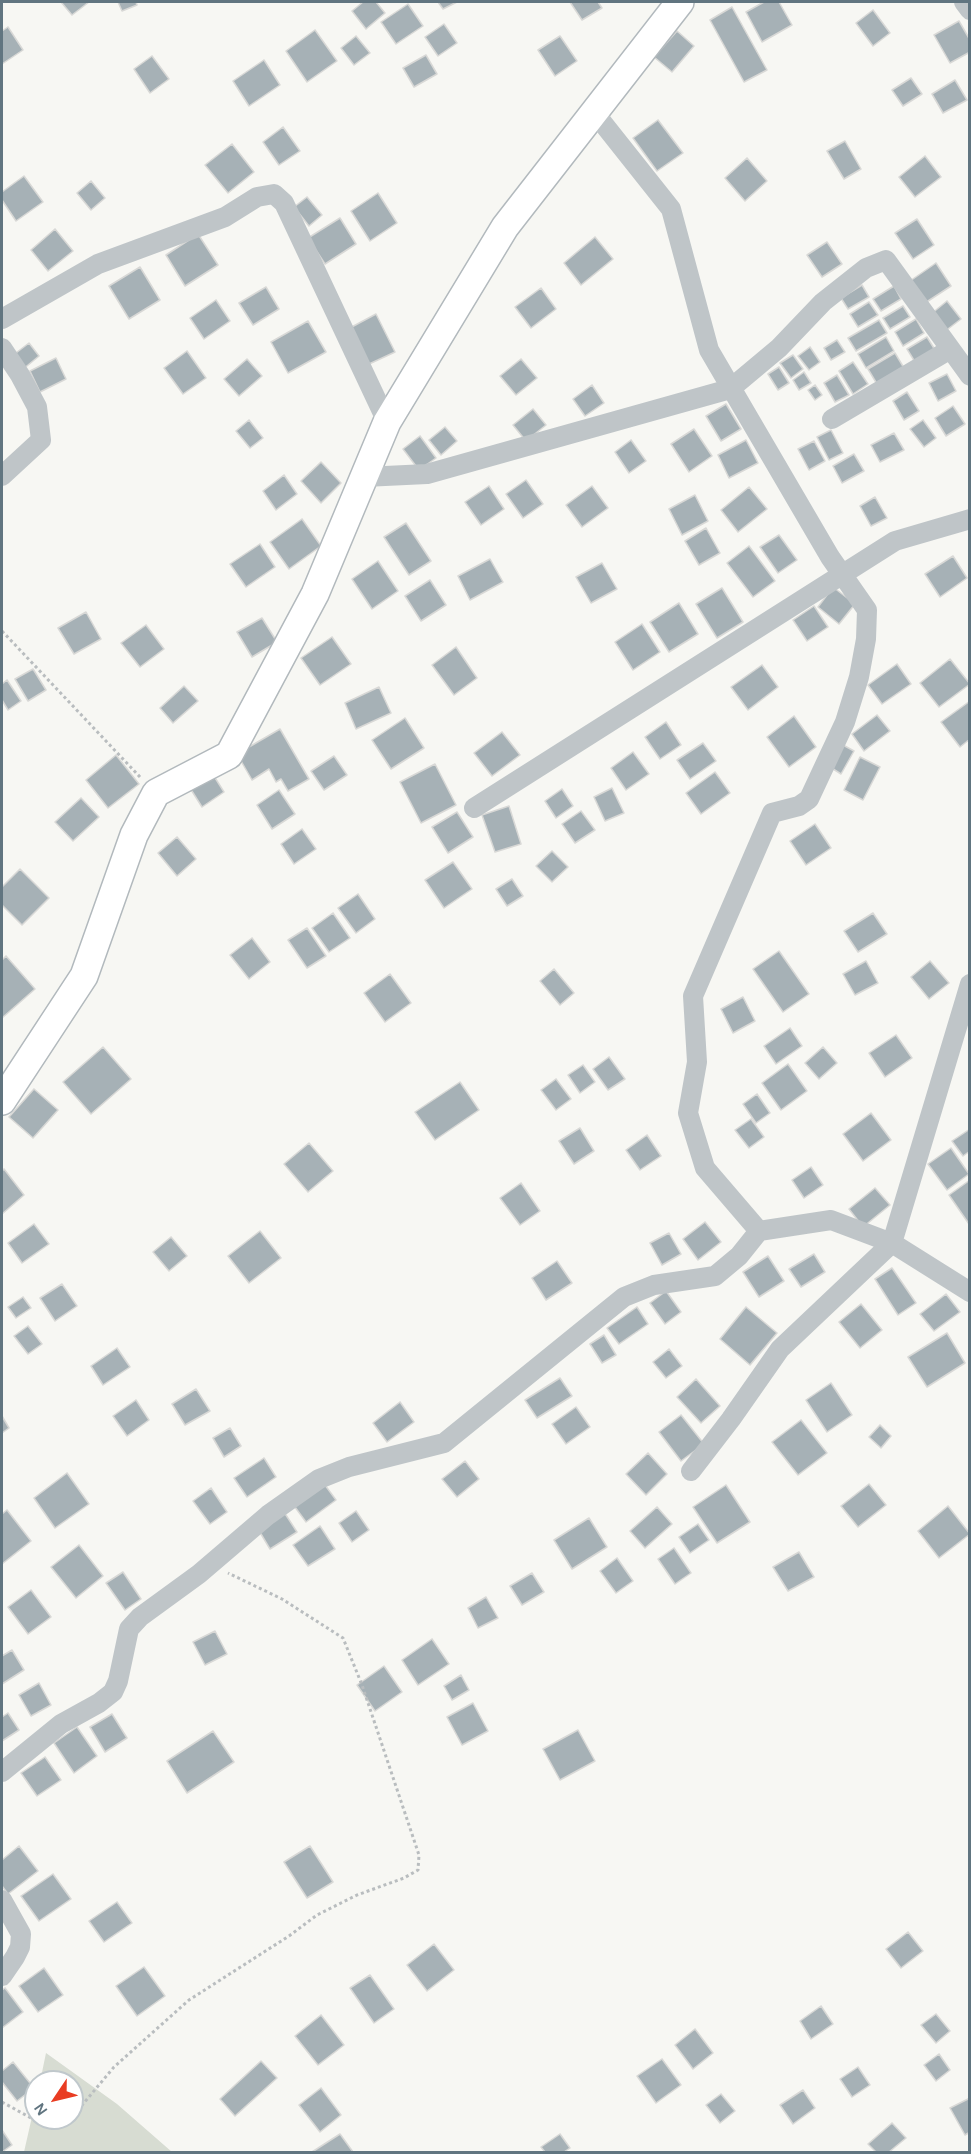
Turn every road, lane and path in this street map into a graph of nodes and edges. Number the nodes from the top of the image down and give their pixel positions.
1 (680, 2) edge
2 (964, 2) edge
3 (969, 10) edge
4 (594, 112) junction
5 (2, 319) edge
6 (2, 348) edge
7 (949, 350) junction
8 (969, 376) edge
9 (730, 389) junction
10 (832, 419) dead end
11 (387, 422) junction
12 (2, 476) edge
13 (364, 477) junction
14 (969, 519) edge
15 (841, 574) junction
16 (2, 631) edge
17 (156, 793) junction
18 (474, 808) dead end
19 (969, 984) edge
20 (2, 1101) edge
21 (759, 1231) junction
22 (892, 1243) junction
23 (969, 1292) edge
24 (691, 1471) dead end
25 (211, 1564) junction
26 (2, 1772) edge
27 (2, 1900) edge
28 (2, 1976) edge
29 (2, 2102) edge
30 (84, 2103) edge
31 (24, 2114) edge

1 - 4 main road
2 - 3 street
4 - 9 street
4 - 11 main road
5 - 11 street
6 - 12 street
7 - 8 street
7 - 9 street
7 - 10 street
9 - 13 street
9 - 15 street
11 - 13 main road
13 - 17 main road
14 - 15 street
15 - 18 street
15 - 21 street
16 - 17 path
17 - 20 main road
19 - 22 street
21 - 22 street
21 - 25 street
22 - 23 street
22 - 24 street
25 - 26 street
25 - 30 path
27 - 28 street
29 - 31 path

